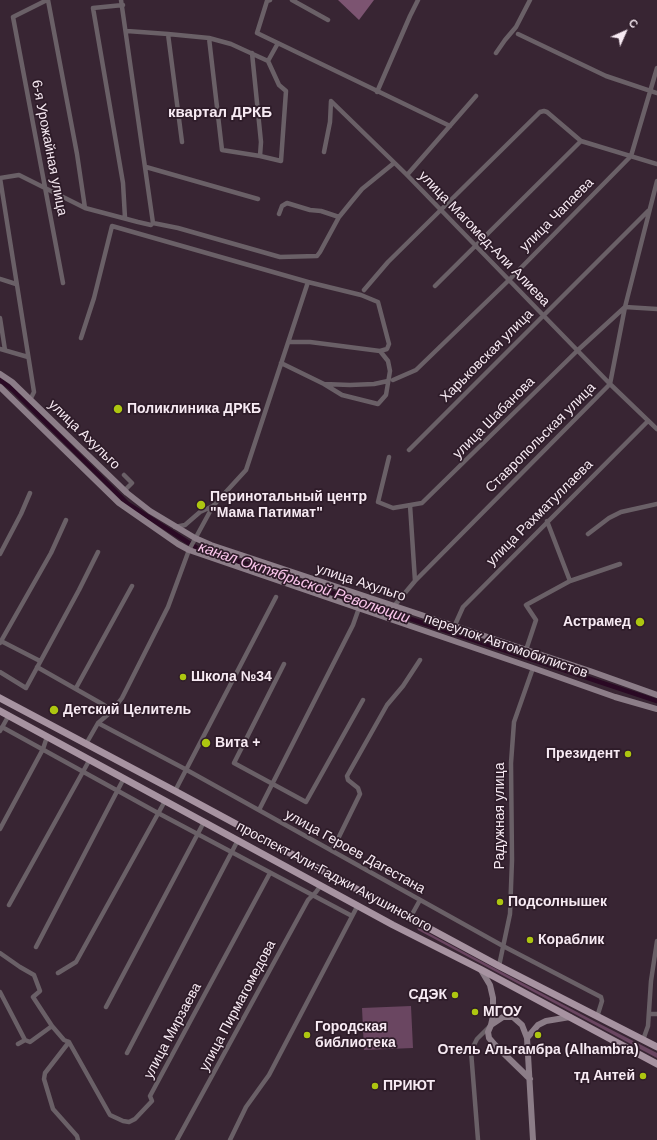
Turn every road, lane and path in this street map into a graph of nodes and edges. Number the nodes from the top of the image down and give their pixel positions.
1 (48, 0) edge
2 (121, 0) edge
3 (267, 0) edge
4 (292, 0) edge
5 (418, 0) edge
6 (530, 0) edge
7 (123, 5) junction
8 (328, 20) dead end
9 (127, 31) junction
10 (168, 34) junction
11 (518, 34) dead end
12 (209, 38) junction
13 (278, 43) junction
14 (252, 53) junction
15 (496, 53) dead end
16 (268, 61) junction
17 (657, 68) edge
18 (650, 91) junction
19 (377, 92) junction
20 (657, 93) edge
21 (476, 96) dead end
22 (450, 126) junction
23 (581, 141) junction
24 (182, 142) dead end
25 (324, 152) dead end
26 (260, 156) junction
27 (631, 156) junction
28 (394, 163) junction
29 (657, 164) edge
30 (146, 167) junction
31 (407, 175) junction
32 (0, 178) edge
33 (657, 181) edge
34 (45, 188) junction
35 (258, 199) dead end
36 (86, 208) junction
37 (440, 210) junction
38 (649, 210) junction
39 (280, 214) dead end
40 (339, 217) junction
41 (125, 218) junction
42 (152, 224) junction
43 (474, 246) junction
44 (0, 279) edge
45 (509, 280) junction
46 (308, 282) junction
47 (63, 283) dead end
48 (16, 284) junction
49 (436, 286) dead end
50 (364, 290) dead end
51 (625, 307) junction
52 (657, 309) edge
53 (543, 315) junction
54 (0, 318) edge
55 (81, 338) dead end
56 (289, 342) junction
57 (2, 349) edge
58 (578, 350) junction
59 (380, 351) junction
60 (28, 357) junction
61 (281, 363) junction
62 (0, 374) edge
63 (393, 380) dead end
64 (388, 381) junction
65 (324, 384) junction
66 (610, 384) junction
67 (0, 387) edge
68 (30, 400) junction
69 (648, 420) junction
70 (657, 429) edge
71 (409, 450) dead end
72 (389, 457) dead end
73 (124, 475) dead end
74 (124, 491) junction
75 (30, 493) dead end
76 (657, 504) edge
77 (410, 505) junction
78 (213, 506) junction
79 (66, 520) dead end
80 (547, 521) junction
81 (175, 527) junction
82 (588, 534) dead end
83 (195, 539) junction
84 (189, 550) junction
85 (98, 552) dead end
86 (0, 554) edge
87 (620, 564) dead end
88 (415, 581) junction
89 (570, 581) junction
90 (132, 586) dead end
91 (276, 597) dead end
92 (394, 606) junction
93 (360, 608) junction
94 (454, 627) junction
95 (1, 642) edge
96 (526, 650) junction
97 (420, 660) dead end
98 (40, 661) junction
99 (284, 664) dead end
100 (37, 667) junction
101 (533, 668) junction
102 (0, 672) edge
103 (76, 688) junction
104 (657, 694) edge
105 (0, 698) edge
106 (363, 700) dead end
107 (657, 709) edge
108 (0, 711) edge
109 (112, 711) junction
110 (9, 715) junction
111 (98, 723) junction
112 (1, 729) edge
113 (47, 737) junction
114 (86, 744) junction
115 (43, 749) junction
116 (90, 759) junction
117 (185, 770) junction
118 (83, 772) junction
119 (124, 778) junction
120 (272, 784) junction
121 (118, 790) junction
122 (175, 791) junction
123 (165, 801) junction
124 (258, 810) junction
125 (158, 813) junction
126 (204, 822) junction
127 (0, 829) edge
128 (197, 834) junction
129 (238, 840) junction
130 (332, 851) junction
131 (232, 852) junction
132 (297, 857) junction
133 (291, 868) junction
134 (270, 873) junction
135 (321, 885) junction
136 (312, 895) junction
137 (420, 900) junction
138 (9, 905) dead end
139 (358, 905) junction
140 (352, 916) junction
141 (412, 919) junction
142 (408, 932) junction
143 (657, 941) edge
144 (504, 946) junction
145 (36, 947) dead end
146 (0, 953) edge
147 (499, 966) junction
148 (480, 968) junction
149 (58, 973) dead end
150 (0, 992) edge
151 (106, 1007) dead end
152 (648, 1014) junction
153 (657, 1014) edge
154 (570, 1017) junction
155 (597, 1017) junction
156 (491, 1025) junction
157 (52, 1026) junction
158 (527, 1038) junction
159 (25, 1040) junction
160 (643, 1040) junction
161 (69, 1042) junction
162 (18, 1044) dead end
163 (657, 1047) edge
164 (127, 1053) dead end
165 (657, 1064) edge
166 (530, 1079) junction
167 (78, 1140) edge
168 (177, 1140) edge
169 (230, 1140) edge
170 (478, 1140) edge
171 (533, 1140) edge

1 - 34 street, 6-я Урожайная улица
1 - 36 street
2 - 7 street
3 - 13 street
4 - 8 street
5 - 19 street
6 - 15 street
7 - 9 street
7 - 41 street
9 - 10 street
9 - 30 street
10 - 12 street
10 - 24 street
11 - 18 street
12 - 14 street
12 - 26 street
13 - 16 street
13 - 19 street
14 - 16 street
14 - 26 street
16 - 26 street
17 - 18 street, улица Чапаева
18 - 20 street
18 - 27 street, улица Чапаева
19 - 22 street
21 - 22 street
22 - 31 street
23 - 27 street
23 - 37 street
23 - 43 street
25 - 28 street, улица Магомед-Али Алиева
27 - 29 street
27 - 45 street, улица Чапаева
28 - 31 street, улица Магомед-Али Алиева
28 - 40 street
30 - 35 street
30 - 42 street
31 - 37 street, улица Магомед-Али Алиева
32 - 34 street
32 - 48 street
33 - 38 street, Ставропольская улица
34 - 36 street
34 - 47 street, 6-я Урожайная улица
36 - 41 street
37 - 43 street, улица Магомед-Али Алиева
37 - 50 street
38 - 51 street, Ставропольская улица
38 - 53 street, Харьковская улица
39 - 40 street
40 - 42 street
41 - 42 street
43 - 45 street, улица Магомед-Али Алиева
43 - 49 street
44 - 48 street
45 - 53 street, улица Магомед-Али Алиева
45 - 63 street, улица Чапаева
46 - 55 street
46 - 56 street
46 - 59 street
48 - 60 street
51 - 52 street
51 - 58 street, улица Шабанова
51 - 66 street, Ставропольская улица
53 - 58 street, улица Магомед-Али Алиева
53 - 71 street, Харьковская улица
54 - 57 street
56 - 59 street
56 - 61 street
57 - 60 street
58 - 66 street, улица Магомед-Али Алиева
58 - 77 street, улица Шабанова
59 - 64 street
60 - 68 street
61 - 65 street
61 - 78 street
62 - 68 main road, улица Ахульго
64 - 65 street
64 - 65 street
66 - 69 street, улица Магомед-Али Алиева
66 - 88 street, Ставропольская улица
67 - 84 main road, переулок Автомобилистов
68 - 74 main road, улица Ахульго
69 - 70 street, улица Магомед-Али Алиева
69 - 80 street, улица Рахматуллаева
72 - 77 street, улица Шабанова
73 - 74 street
74 - 81 main road, улица Ахульго
75 - 86 street
76 - 82 street
77 - 88 street
78 - 81 street
78 - 83 street
79 - 95 street
80 - 89 street
80 - 94 street, улица Рахматуллаева
81 - 83 main road, улица Ахульго
83 - 84 street
83 - 92 main road, улица Ахульго
84 - 93 main road, переулок Автомобилистов
84 - 109 street
85 - 98 street
87 - 89 street
88 - 92 street, Ставропольская улица
89 - 96 street
90 - 103 street
91 - 117 street
92 - 94 main road, улица Ахульго
93 - 101 main road, переулок Автомобилистов
93 - 120 street
94 - 96 main road, улица Ахульго
95 - 98 street
96 - 104 main road, улица Ахульго
97 - 130 street
98 - 100 street
99 - 120 street
100 - 102 street
100 - 103 street
101 - 107 main road, переулок Автомобилистов
101 - 144 street, Радужная улица
103 - 109 street
105 - 114 main road, проспект Али-Гаджи Акушинского
106 - 120 street
108 - 110 main road, проспект Али-Гаджи Акушинского
109 - 111 street
110 - 112 street
110 - 113 main road, проспект Али-Гаджи Акушинского
111 - 114 street
111 - 117 street, улица Героев Дагестана
112 - 115 street
113 - 115 street
113 - 116 main road, проспект Али-Гаджи Акушинского
114 - 122 main road, проспект Али-Гаджи Акушинского
115 - 118 street
115 - 127 street
116 - 118 street
116 - 119 main road, проспект Али-Гаджи Акушинского
117 - 122 street
117 - 124 street, улица Героев Дагестана
118 - 121 street
118 - 138 street
119 - 121 street
119 - 123 main road, проспект Али-Гаджи Акушинского
120 - 124 street
121 - 125 street
121 - 145 street
122 - 132 main road, проспект Али-Гаджи Акушинского
123 - 125 street
123 - 126 main road, проспект Али-Гаджи Акушинского
124 - 130 street, улица Героев Дагестана
125 - 128 street
125 - 149 street
126 - 128 street
126 - 129 main road, проспект Али-Гаджи Акушинского
128 - 131 street
128 - 151 street
129 - 131 street
129 - 133 main road, проспект Али-Гаджи Акушинского
130 - 137 street, улица Героев Дагестана
131 - 134 street
131 - 164 street
132 - 133 main road
132 - 141 main road, проспект Али-Гаджи Акушинского
133 - 135 main road, проспект Али-Гаджи Акушинского
134 - 136 street
134 - 161 street, улица Мирзаева
135 - 136 street, улица Пирмагомедова
135 - 139 main road, проспект Али-Гаджи Акушинского
136 - 140 street
136 - 168 street, улица Пирмагомедова
137 - 141 street
137 - 144 street, улица Героев Дагестана
139 - 140 street
139 - 142 main road, проспект Али-Гаджи Акушинского
140 - 169 street
141 - 142 main road
141 - 147 main road, проспект Али-Гаджи Акушинского
142 - 148 main road, проспект Али-Гаджи Акушинского
143 - 152 street
144 - 147 street, Радужная улица
144 - 155 street, улица Героев Дагестана
146 - 157 street
147 - 155 main road, проспект Али-Гаджи Акушинского
148 - 154 main road, проспект Али-Гаджи Акушинского
148 - 156 main road
150 - 159 street
152 - 153 street
152 - 160 street
154 - 158 main road
154 - 165 main road, проспект Али-Гаджи Акушинского
155 - 160 main road, проспект Али-Гаджи Акушинского
156 - 158 main road
156 - 166 main road
156 - 170 street
157 - 159 street
157 - 161 street
158 - 166 main road
159 - 162 street
160 - 163 main road, проспект Али-Гаджи Акушинского
161 - 167 street
166 - 171 main road

